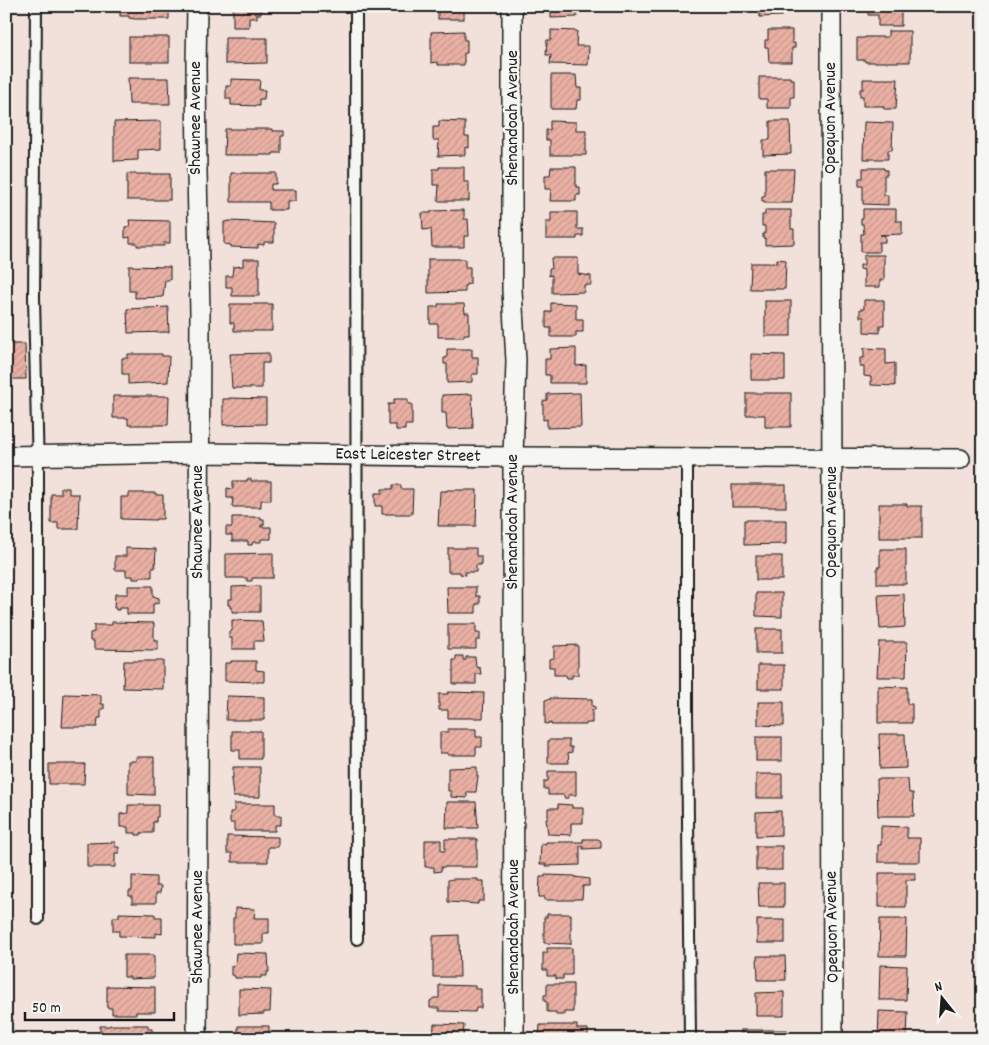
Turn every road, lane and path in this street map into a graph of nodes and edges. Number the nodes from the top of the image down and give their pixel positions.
1 (36, 6) edge
2 (197, 6) edge
3 (356, 6) edge
4 (512, 6) edge
5 (831, 6) edge
6 (198, 453) junction
7 (38, 455) junction
8 (357, 455) junction
9 (6, 456) edge
10 (513, 457) junction
11 (687, 457) junction
12 (832, 458) junction
13 (960, 459) dead end
14 (38, 919) dead end
15 (357, 939) dead end
16 (197, 1039) edge
17 (514, 1039) edge
18 (690, 1039) edge
19 (833, 1039) edge

1 - 7 lane
2 - 6 street, Shawnee Avenue
3 - 8 lane
4 - 10 street, Shenandoah Avenue
5 - 12 street, Opequon Avenue
6 - 7 street, East Leicester Street
6 - 8 street, East Leicester Street
6 - 16 street, Shawnee Avenue
7 - 9 street, East Leicester Street
7 - 14 lane
8 - 10 street, East Leicester Street
8 - 15 lane
10 - 11 street, East Leicester Street
10 - 17 street, Shenandoah Avenue
11 - 12 street, East Leicester Street
11 - 18 lane
12 - 13 street, East Leicester Street
12 - 19 street, Opequon Avenue

